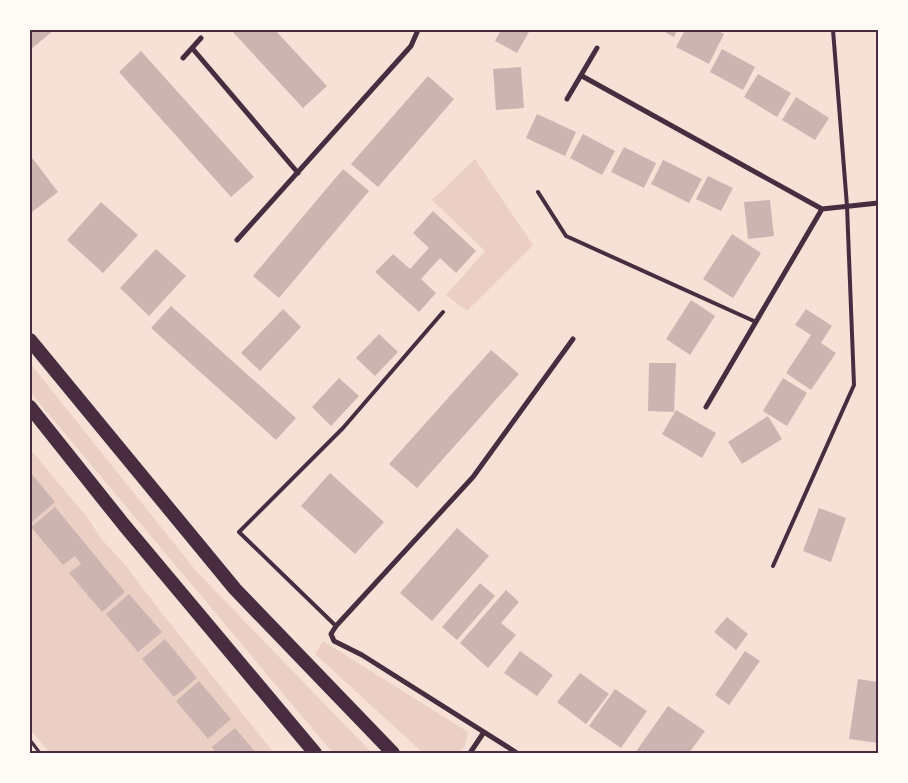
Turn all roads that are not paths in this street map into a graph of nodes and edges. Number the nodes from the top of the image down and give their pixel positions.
1 (418, 30) edge
2 (833, 30) edge
3 (201, 38) dead end
4 (192, 48) junction
5 (596, 48) dead end
6 (184, 58) dead end
7 (582, 76) junction
8 (567, 99) dead end
9 (298, 173) junction
10 (538, 192) dead end
11 (878, 203) edge
12 (847, 206) junction
13 (822, 209) junction
14 (237, 240) dead end
15 (443, 312) dead end
16 (756, 322) junction
17 (573, 339) dead end
18 (30, 340) edge
19 (30, 407) edge
20 (706, 407) dead end
21 (773, 566) dead end
22 (336, 626) junction
23 (484, 732) junction
24 (315, 753) edge
25 (393, 753) edge
26 (470, 753) edge
27 (517, 753) edge

1 - 9 street
2 - 12 lane
3 - 4 street
4 - 6 street
4 - 9 street
5 - 7 street
7 - 8 street
7 - 13 street
9 - 14 street
10 - 16 lane
11 - 12 street
12 - 13 street
12 - 21 lane
13 - 16 street
15 - 22 lane
16 - 20 street
17 - 22 street
18 - 25 highway
19 - 24 highway
22 - 23 street
23 - 26 street
23 - 27 street

